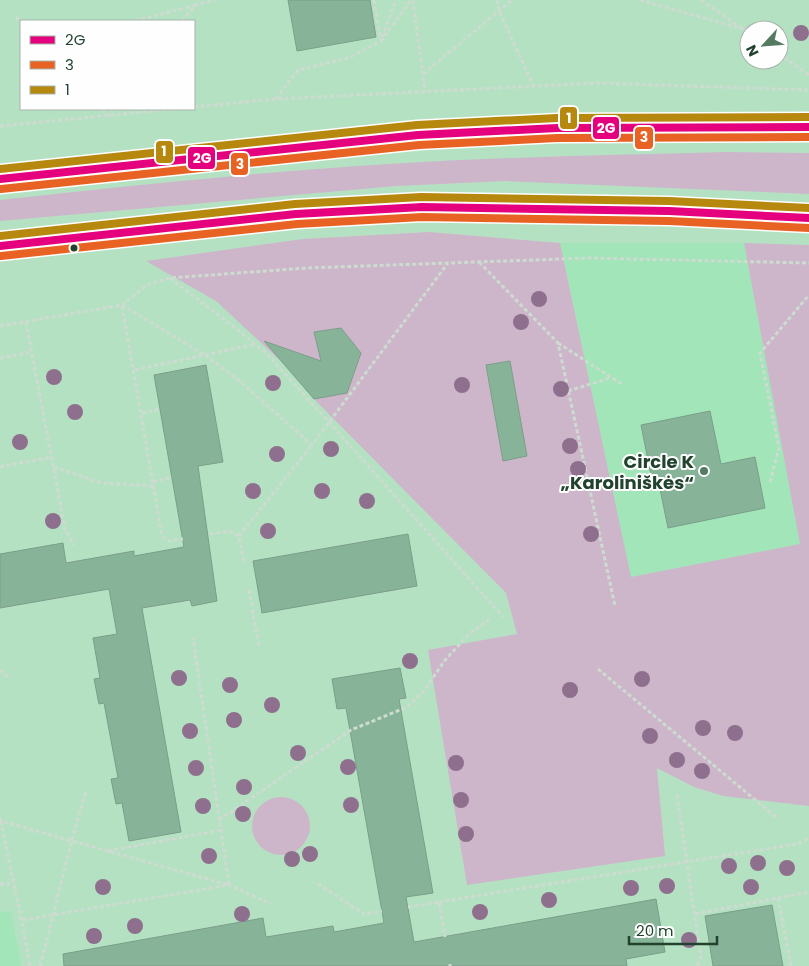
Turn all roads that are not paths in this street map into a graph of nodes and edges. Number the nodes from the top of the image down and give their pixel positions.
1 (802, 127) edge
2 (0, 179) edge
3 (807, 218) edge
4 (0, 246) edge

1 - 2 main road
3 - 4 main road

